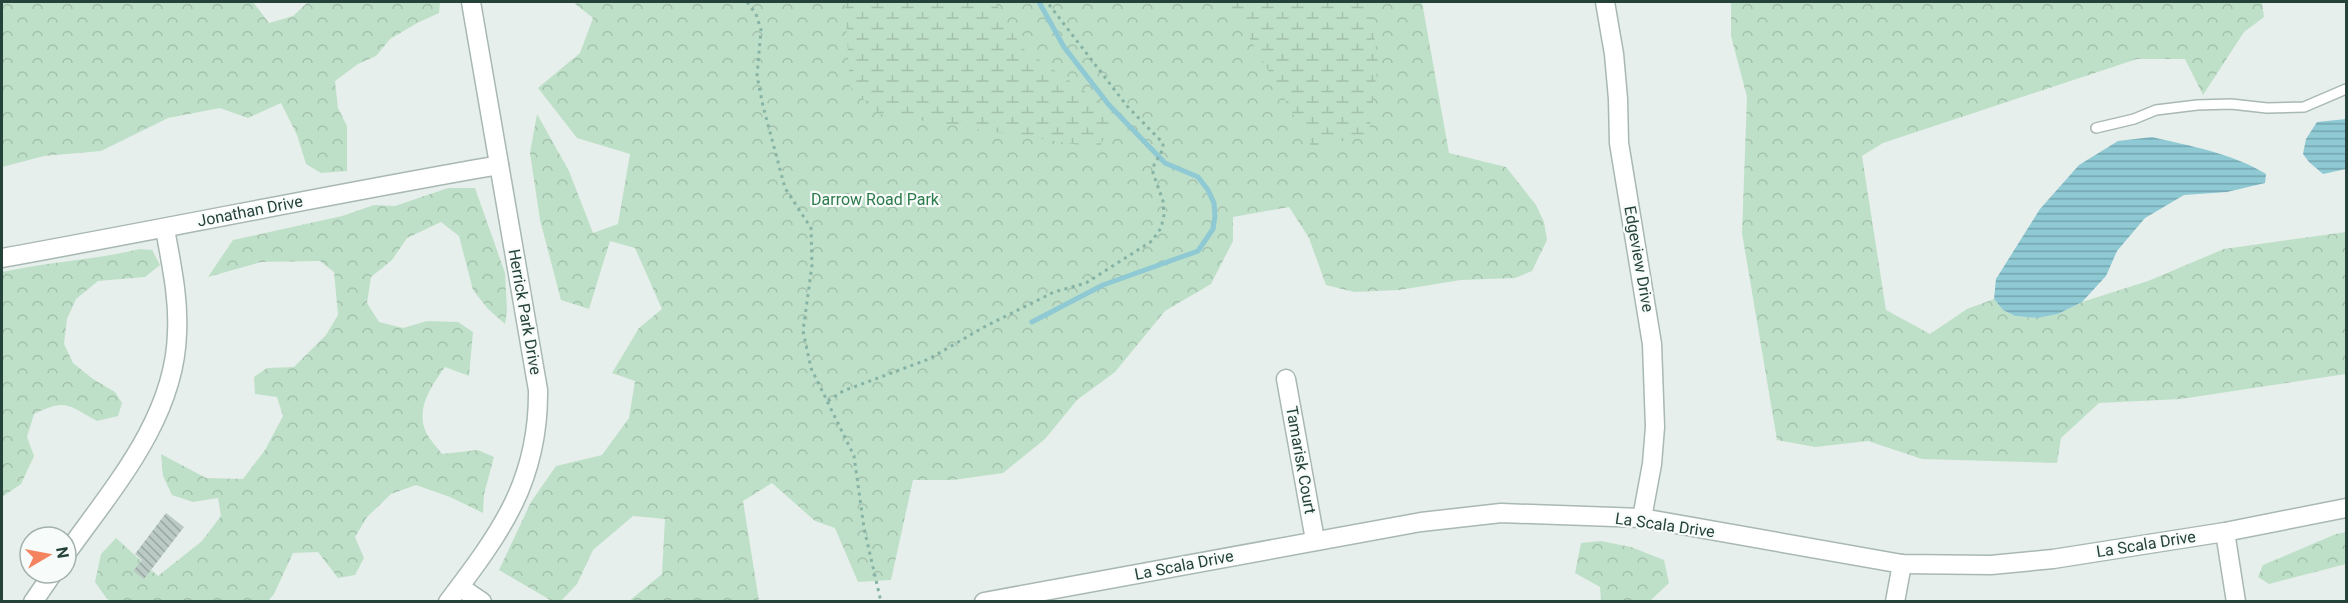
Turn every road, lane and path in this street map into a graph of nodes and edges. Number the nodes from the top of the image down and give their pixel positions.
1 (471, 2) edge
2 (747, 2) edge
3 (1047, 2) edge
4 (1605, 2) edge
5 (2346, 89) edge
6 (2096, 128) dead end
7 (499, 165) junction
8 (165, 229) junction
9 (2, 258) edge
10 (1286, 379) dead end
11 (828, 401) junction
12 (2346, 508) edge
13 (1642, 518) junction
14 (2225, 532) junction
15 (78, 537) edge
16 (1315, 540) junction
17 (1902, 564) junction
18 (45, 585) edge
19 (460, 587) junction
20 (33, 602) edge
21 (448, 602) edge
22 (482, 602) edge
23 (881, 602) edge
24 (984, 602) edge
25 (1895, 602) edge
26 (2236, 602) edge

1 - 7 street, Herrick Park Drive
2 - 11 path
3 - 11 path
4 - 13 street, Edgeview Drive
5 - 6 lane
7 - 8 street, Jonathan Drive
7 - 19 street, Herrick Park Drive
8 - 9 street, Jonathan Drive
8 - 15 street
10 - 16 street, Tamarisk Court
11 - 23 path
12 - 14 street, La Scala Drive
13 - 16 street, La Scala Drive
13 - 17 street, La Scala Drive
14 - 17 street, La Scala Drive
14 - 26 street
16 - 24 street, La Scala Drive
17 - 25 street
18 - 20 street
19 - 21 street, Herrick Park Drive
19 - 22 street

